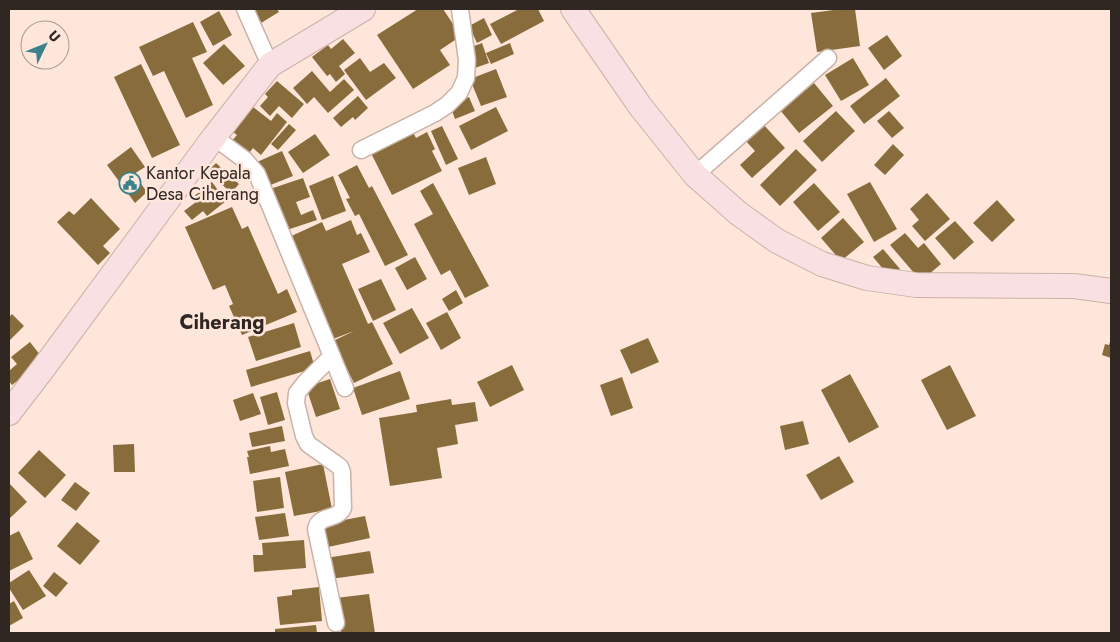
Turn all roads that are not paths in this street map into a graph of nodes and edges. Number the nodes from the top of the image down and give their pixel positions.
1 (245, 9) edge
2 (363, 9) edge
3 (460, 9) edge
4 (573, 9) edge
5 (828, 58) dead end
6 (270, 65) junction
7 (214, 137) junction
8 (361, 150) dead end
9 (695, 176) junction
10 (1111, 291) edge
11 (332, 356) junction
12 (345, 388) dead end
13 (9, 413) edge
14 (336, 623) dead end

1 - 6 street
2 - 6 street
3 - 8 street
4 - 9 street
5 - 9 street
6 - 7 street
7 - 11 street
7 - 13 street
9 - 10 street
11 - 12 street
11 - 14 street

